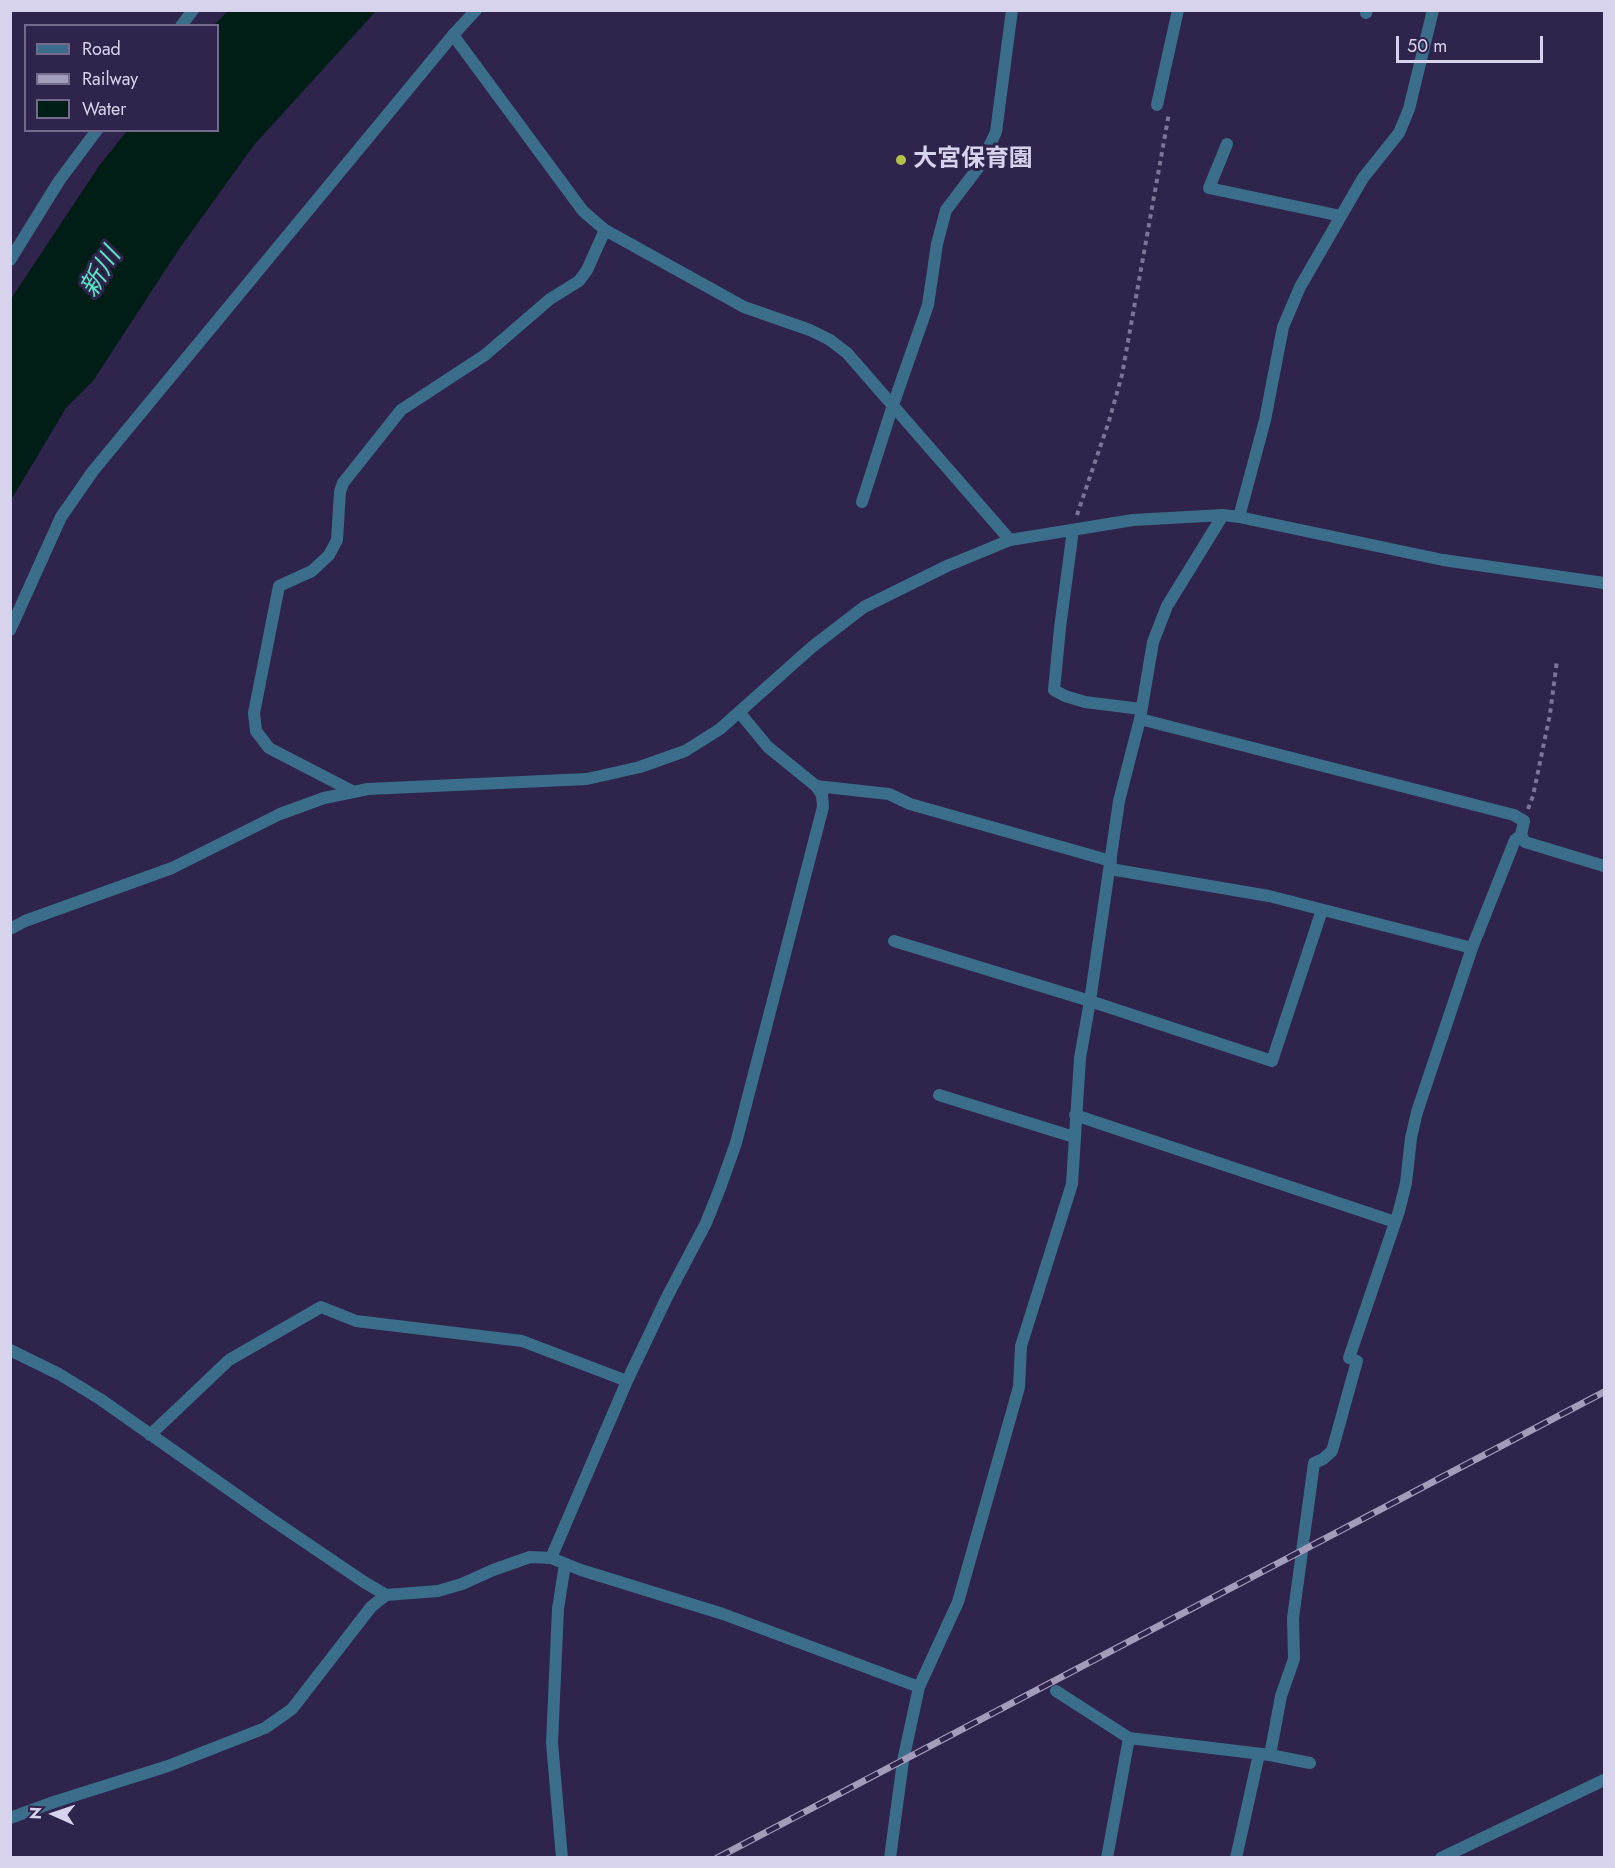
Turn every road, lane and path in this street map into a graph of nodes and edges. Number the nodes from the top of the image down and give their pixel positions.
1 (193, 10) edge
2 (476, 10) edge
3 (1012, 10) edge
4 (1178, 10) edge
5 (1433, 10) edge
6 (182, 24) edge
7 (453, 35) junction
8 (1157, 105) dead end
9 (1170, 110) dead end
10 (95, 132) edge
11 (1227, 144) dead end
12 (1341, 216) junction
13 (605, 230) junction
14 (10, 260) edge
15 (892, 405) junction
16 (862, 502) dead end
17 (1223, 515) junction
18 (1239, 516) junction
19 (1073, 530) junction
20 (1010, 540) junction
21 (1605, 583) edge
22 (12, 621) edge
23 (1557, 660) dead end
24 (739, 712) junction
25 (1140, 714) junction
26 (816, 786) junction
27 (354, 792) junction
28 (1524, 821) junction
29 (1521, 835) junction
30 (1110, 865) junction
31 (1605, 866) edge
32 (1322, 909) junction
33 (10, 929) edge
34 (894, 941) dead end
35 (1472, 948) junction
36 (1090, 1001) junction
37 (939, 1095) dead end
38 (1075, 1115) junction
39 (1074, 1137) junction
40 (1395, 1222) junction
41 (10, 1350) edge
42 (627, 1381) junction
43 (150, 1435) junction
44 (551, 1558) junction
45 (566, 1564) junction
46 (386, 1595) junction
47 (919, 1687) junction
48 (1056, 1691) dead end
49 (1129, 1738) junction
50 (1264, 1754) junction
51 (1311, 1763) dead end
52 (1605, 1780) edge
53 (10, 1818) edge
54 (562, 1857) edge
55 (890, 1857) edge
56 (1107, 1857) edge
57 (1236, 1857) edge
58 (1441, 1857) edge

1 - 6 street
2 - 7 street
3 - 15 street
4 - 8 street
5 - 12 street
7 - 13 street
7 - 22 street
9 - 19 path
10 - 14 street
11 - 12 street
12 - 18 street
13 - 15 street
13 - 27 street
15 - 16 street
15 - 20 street
17 - 18 street
17 - 19 street
17 - 25 street
18 - 21 street
19 - 20 street
19 - 25 street
20 - 24 street
23 - 28 path
24 - 26 street
24 - 27 street
25 - 28 street
25 - 30 street
26 - 30 street
26 - 42 street
27 - 33 street
28 - 29 street
29 - 31 street
29 - 35 street
30 - 32 street
30 - 36 street
32 - 35 street
32 - 36 street
34 - 36 street
35 - 40 street
36 - 38 street
37 - 39 street
38 - 39 street
38 - 40 street
39 - 47 street
40 - 50 street
41 - 43 street
42 - 43 street
42 - 44 street
43 - 46 street
44 - 45 street
44 - 46 street
45 - 47 street
45 - 54 street
46 - 53 street
47 - 55 street
48 - 49 street
49 - 50 street
49 - 56 street
50 - 51 street
50 - 57 street
52 - 58 street

